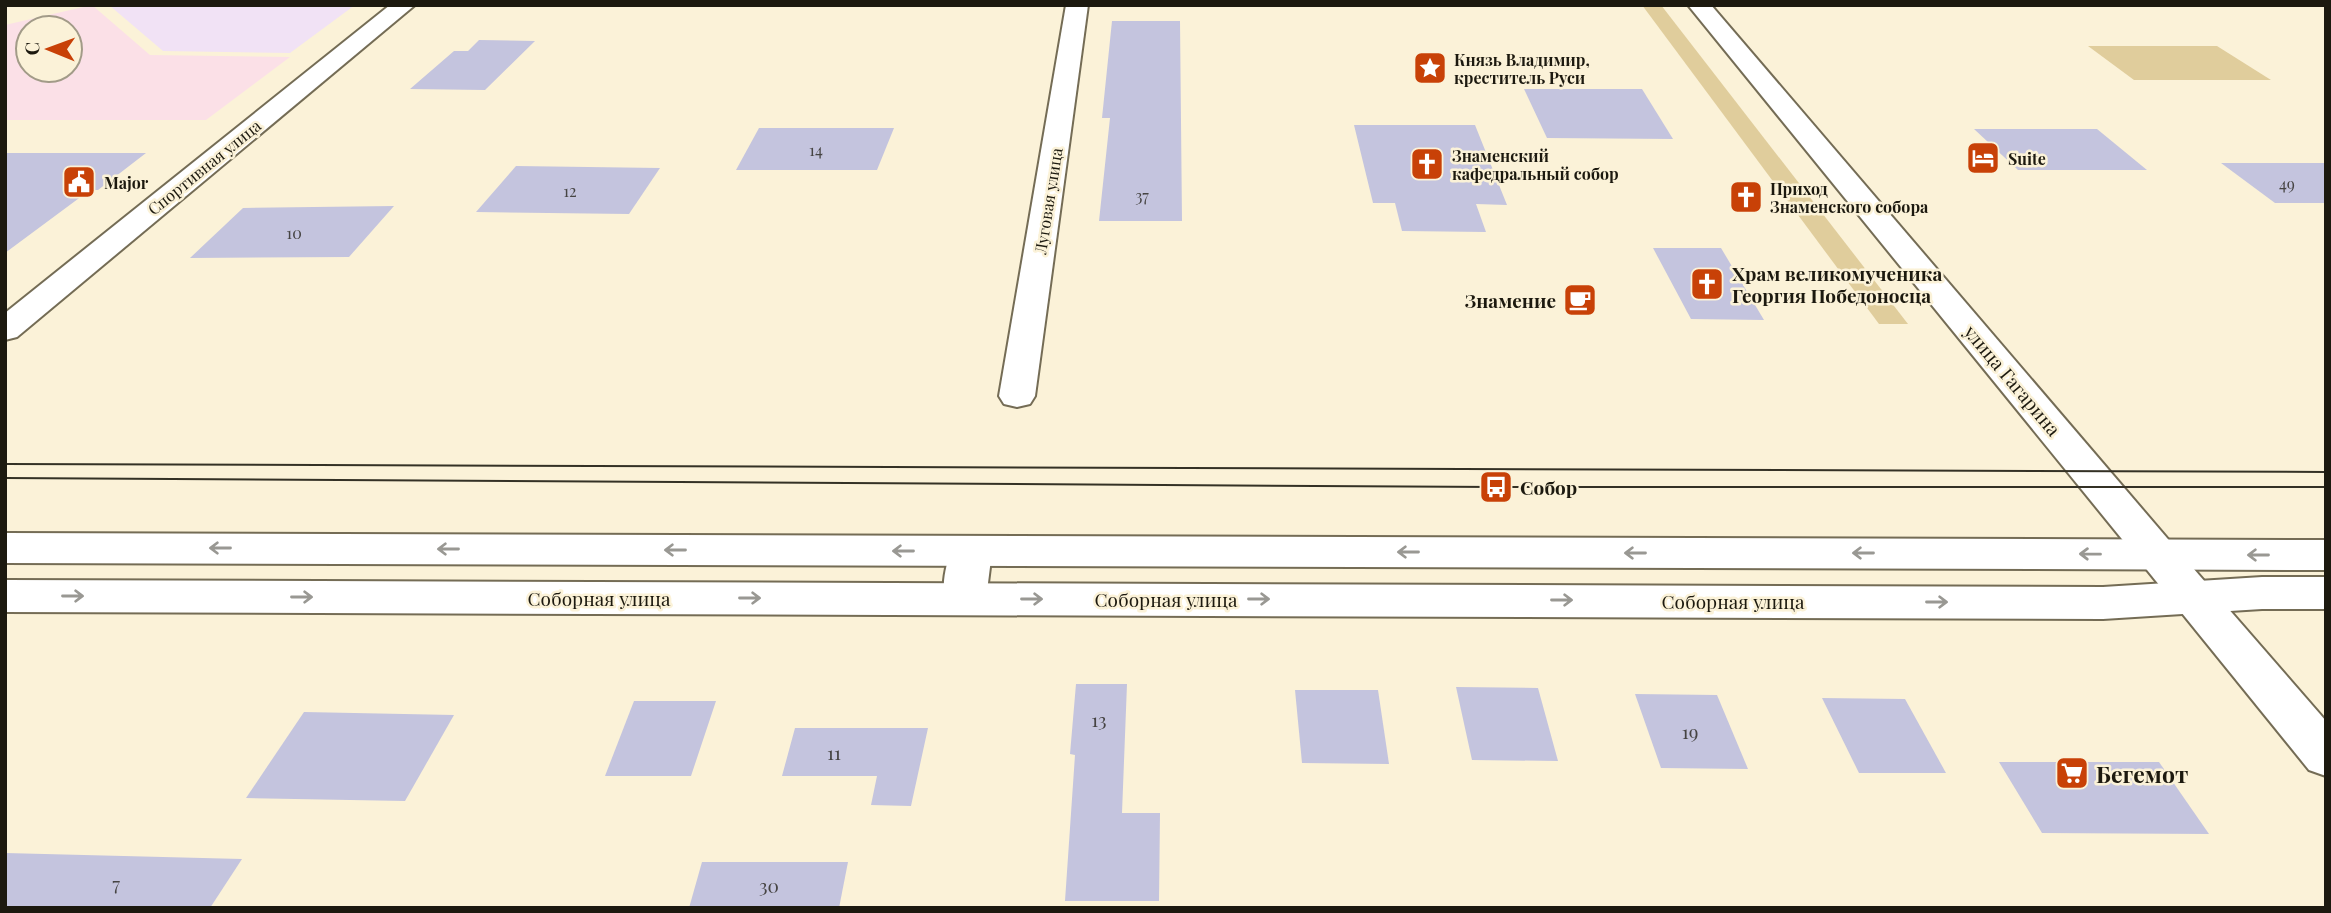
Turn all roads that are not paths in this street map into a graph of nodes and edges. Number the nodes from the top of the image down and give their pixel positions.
1 (404, 5) edge
2 (1077, 5) edge
3 (1699, 5) edge
4 (5, 330) edge
5 (1017, 396) dead end
6 (5, 548) edge
7 (971, 551) junction
8 (2158, 555) junction
9 (2326, 555) edge
10 (2326, 593) edge
11 (5, 596) edge
12 (2193, 597) junction
13 (964, 598) junction
14 (2326, 756) edge

1 - 4 main road, Спортивная улица
2 - 5 main road, Луговая улица
3 - 8 main road, улица Гагарина
7 -> 6 main road
8 -> 7 main road
7 - 13 main road
9 -> 8 main road
8 - 12 main road, улица Гагарина
10 - 12 main road, Соборная улица
11 -> 13 main road, Соборная улица
13 -> 12 main road, Соборная улица
12 - 14 main road, улица Гагарина

